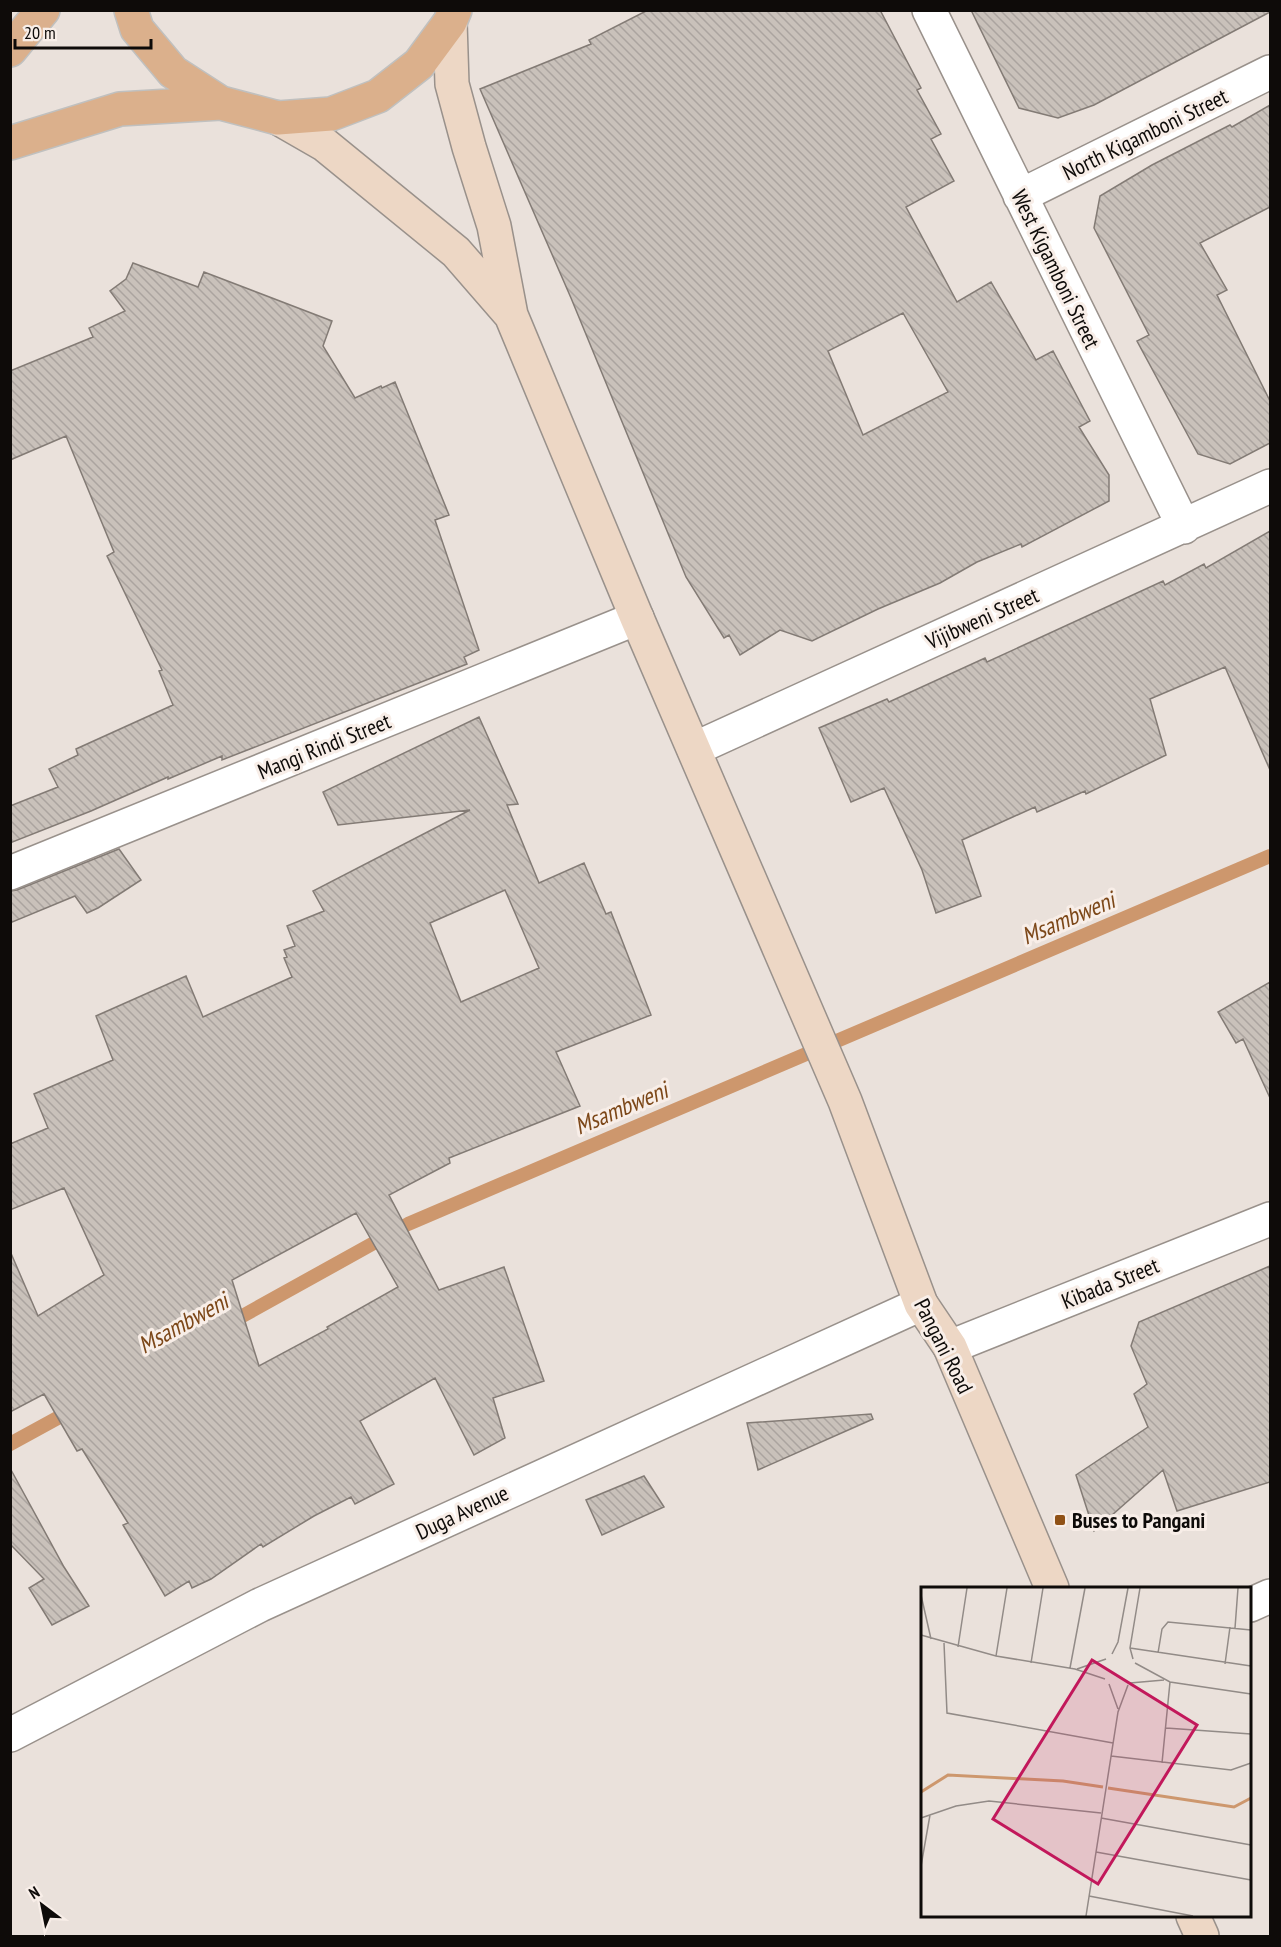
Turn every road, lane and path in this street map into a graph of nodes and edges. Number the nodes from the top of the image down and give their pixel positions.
1 (43, 10) edge
2 (131, 10) edge
3 (929, 10) edge
4 (453, 16) edge
5 (10, 50) edge
6 (1270, 72) edge
7 (221, 103) junction
8 (278, 118) junction
9 (10, 143) edge
10 (1020, 196) junction
11 (511, 315) junction
12 (1270, 486) edge
13 (1184, 527) junction
14 (637, 618) junction
15 (693, 749) junction
16 (10, 873) edge
17 (1270, 1219) edge
18 (921, 1304) junction
19 (950, 1347) junction
20 (1052, 1587) edge
21 (1270, 1596) edge
22 (1251, 1605) edge
23 (10, 1734) edge
24 (1193, 1917) edge
25 (1202, 1936) edge

1 - 5 main road
2 - 7 main road
3 - 10 street, West Kigamboni Street
4 - 8 main road
4 - 11 main road
6 - 10 street, North Kigamboni Street
7 - 8 main road
7 - 9 main road
8 - 11 main road
10 - 13 street, West Kigamboni Street
11 - 14 main road, Pangani Road
12 - 13 street, Vijibweni Street
13 - 15 street, Vijibweni Street
14 - 15 main road, Pangani Road
14 - 16 street, Mangi Rindi Street
15 - 18 main road, Pangani Road
17 - 19 street, Kibada Street
18 - 19 main road, Pangani Road
18 - 23 street, Duga Avenue
19 - 20 main road, Pangani Road
21 - 22 street
24 - 25 main road

